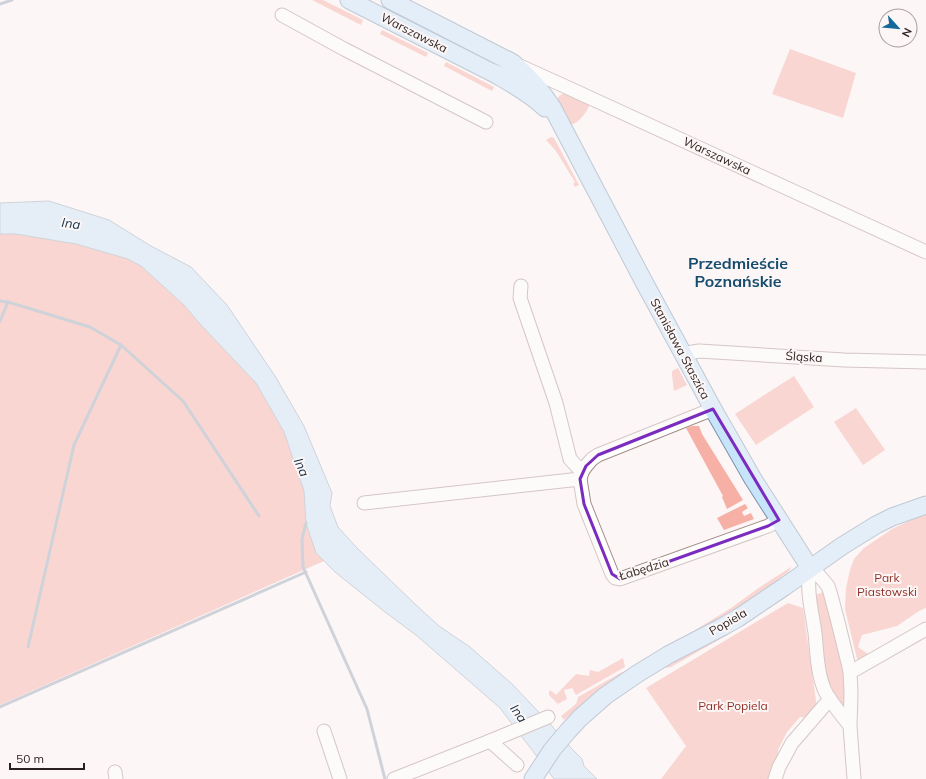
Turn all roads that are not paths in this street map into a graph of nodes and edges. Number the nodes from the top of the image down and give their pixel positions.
1 (349, 0) edge
2 (390, 0) edge
3 (282, 15) dead end
4 (510, 62) junction
5 (491, 72) junction
6 (562, 85) junction
7 (545, 102) junction
8 (486, 122) dead end
9 (926, 252) edge
10 (521, 286) dead end
11 (682, 354) junction
12 (926, 362) edge
13 (713, 409) junction
14 (581, 476) junction
15 (926, 492) edge
16 (364, 503) dead end
17 (926, 505) edge
18 (892, 516) junction
19 (779, 520) junction
20 (810, 568) junction
21 (926, 629) edge
22 (850, 671) junction
23 (830, 699) junction
24 (548, 717) dead end
25 (850, 726) junction
26 (324, 731) dead end
27 (490, 741) junction
28 (517, 765) dead end
29 (399, 777) edge
30 (340, 779) edge
31 (533, 779) edge
32 (775, 779) edge
33 (854, 779) edge

1 - 5 main road, Warszawska
2 - 4 main road, Warszawska
3 - 8 street
4 - 5 main road, Warszawska
4 - 6 street, Warszawska
4 - 7 main road, Stanisława Staszica
5 - 7 main road, Stanisława Staszica
6 - 7 street
6 - 9 street, Warszawska
7 - 11 main road, Stanisława Staszica
10 - 14 street
11 - 12 street, Śląska
11 - 13 main road, Stanisława Staszica
13 - 14 street
13 - 19 main road, Stanisława Staszica
14 - 16 street
14 - 19 street, Łabędzia
15 - 18 main road, Popiela
17 - 18 main road, Popiela
18 - 20 main road, Popiela
19 - 20 main road, Stanisława Staszica
20 - 22 street
20 - 23 street
20 - 31 main road, Popiela
21 - 22 street
22 - 25 street
23 - 25 street
23 - 32 street
24 - 27 street
25 - 33 street
26 - 30 street
27 - 28 street
27 - 29 street

